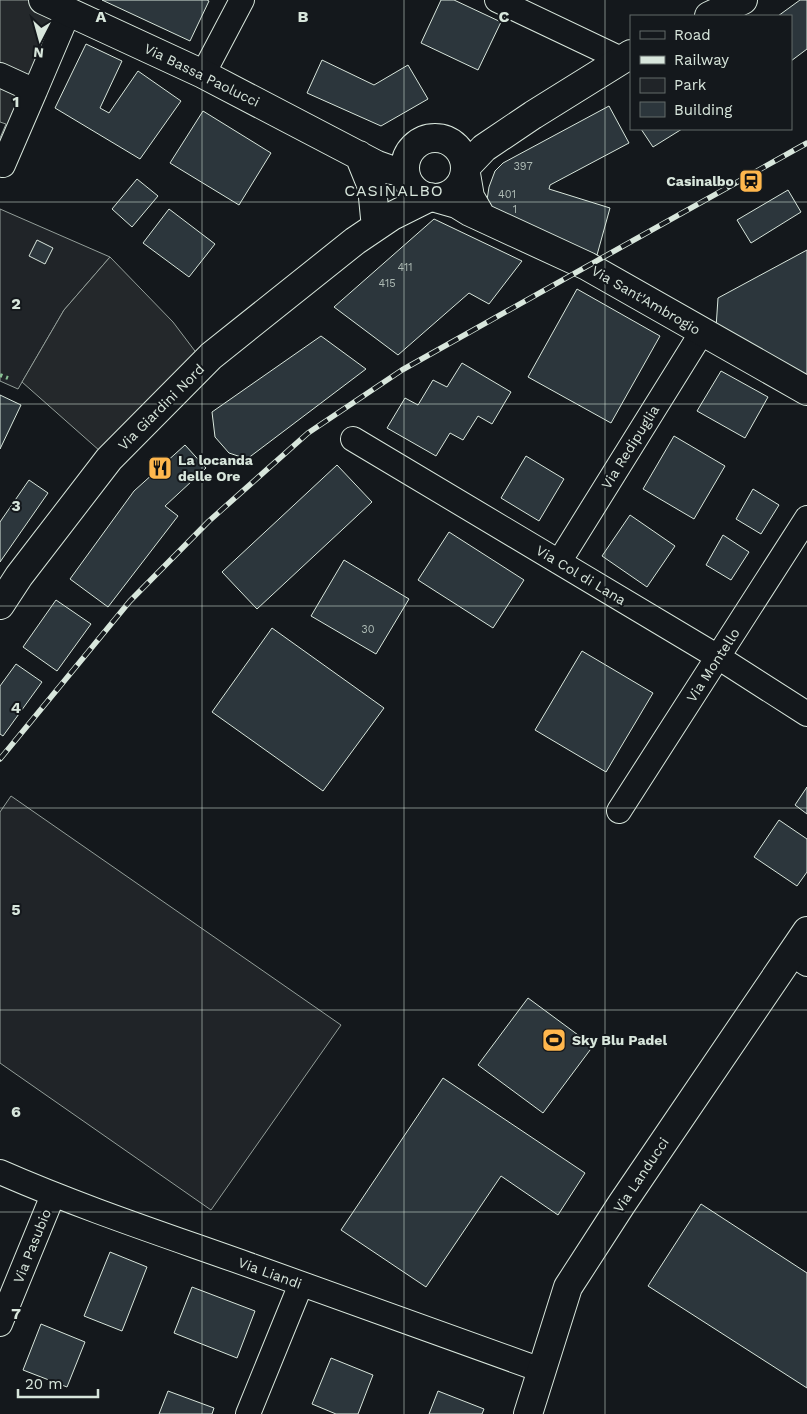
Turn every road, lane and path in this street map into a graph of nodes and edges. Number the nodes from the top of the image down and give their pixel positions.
1 (43, 0) edge
2 (242, 0) edge
3 (497, 0) edge
4 (743, 0) edge
5 (68, 11) junction
6 (711, 15) edge
7 (626, 57) edge
8 (203, 74) junction
9 (0, 75) edge
10 (35, 90) junction
11 (533, 114) junction
12 (448, 141) junction
13 (359, 155) junction
14 (3, 165) dead end
15 (407, 166) junction
16 (465, 168) junction
17 (433, 197) junction
18 (481, 216) junction
19 (375, 218) junction
20 (355, 241) junction
21 (702, 332) junction
22 (807, 391) edge
23 (353, 439) dead end
24 (807, 518) edge
25 (559, 562) junction
26 (0, 605) edge
27 (718, 657) junction
28 (807, 714) edge
29 (619, 811) dead end
30 (807, 931) edge
31 (799, 959) edge
32 (0, 1172) edge
33 (53, 1195) junction
34 (302, 1284) junction
35 (0, 1324) edge
36 (541, 1370) junction
37 (248, 1414) edge
38 (528, 1414) edge

1 - 5 street, Via Bassa Paolucci
2 - 8 street
3 - 7 street
4 - 6 street
5 - 8 street, Via Bassa Paolucci
5 - 10 street
7 - 11 street, Via Giardini Nord
8 - 13 street, Via Bassa Paolucci
9 - 10 street
10 - 14 street
11 - 12 street, Via Giardini Nord
11 - 16 street, Via Giardini Nord
12 - 15 street, Via Giardini Nord
12 - 16 street
13 - 15 street, Via Bassa Paolucci
13 - 19 street
15 - 17 street
15 - 19 street, Via Giardini Nord
16 - 17 street, Via Giardini Nord
16 - 18 street
17 - 18 street, Via Sant'Ambrogio
17 - 20 street, Via Giardini Nord
18 - 21 street, Via Sant'Ambrogio
19 - 20 street, Via Giardini Nord
20 - 26 street, Via Giardini Nord
21 - 22 street, Via Sant'Ambrogio
21 - 25 street, Via Redipuglia
23 - 25 street, Via Col di Lana
24 - 27 street, Via Montello
25 - 27 street, Via Col di Lana
27 - 28 street, Via Col di Lana
27 - 29 street, Via Montello
30 - 31 street, Via Landucci
31 - 36 street, Via Landucci
32 - 33 street, Via Liandi
33 - 34 street, Via Liandi
33 - 35 street, Via Pasubio
34 - 36 street, Via Liandi
34 - 37 street
36 - 38 street, Via Landucci

